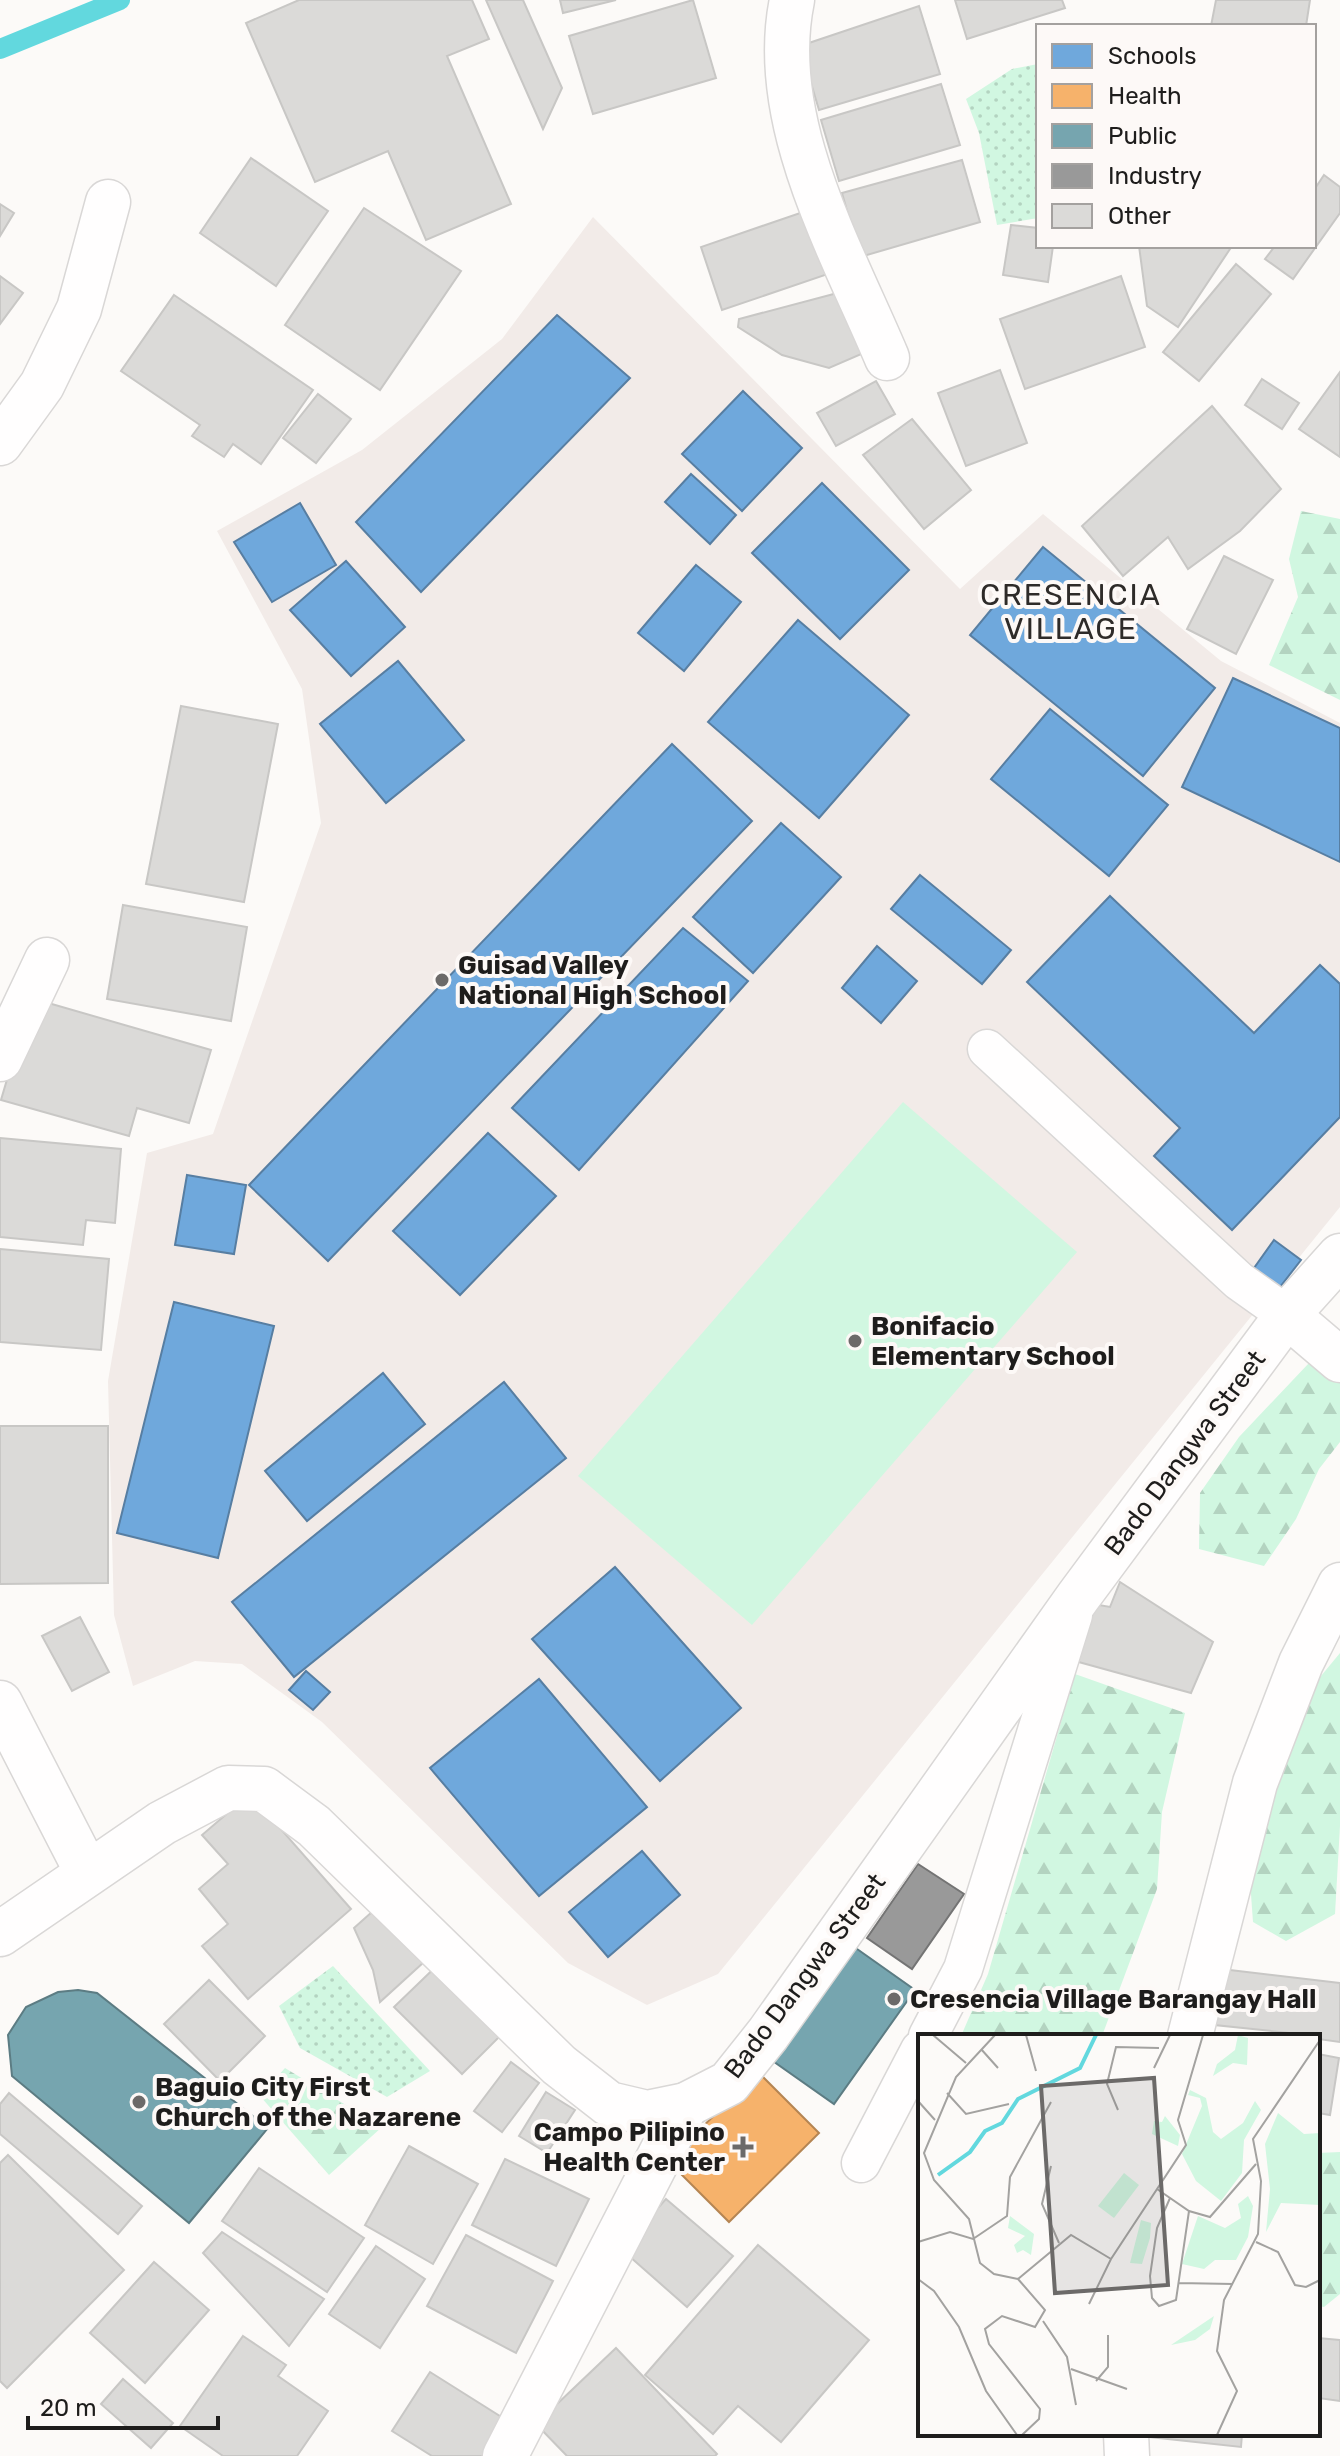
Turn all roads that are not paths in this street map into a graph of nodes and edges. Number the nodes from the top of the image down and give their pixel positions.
1 (792, 0) edge
2 (108, 202) dead end
3 (887, 358) dead end
4 (0, 443) edge
5 (47, 960) dead end
6 (987, 1049) dead end
7 (0, 1059) edge
8 (1340, 1256) edge
9 (1287, 1315) junction
10 (1340, 1360) edge
11 (1340, 1585) edge
12 (1078, 1597) junction
13 (0, 1703) edge
14 (87, 1872) junction
15 (0, 1934) edge
16 (929, 2034) edge
17 (1191, 2034) edge
18 (918, 2054) edge
19 (686, 2105) junction
20 (861, 2163) dead end
21 (1126, 2436) edge
22 (505, 2456) edge
23 (1127, 2456) edge

1 - 3 street
2 - 4 street
5 - 7 street
6 - 9 lane
8 - 9 street, Bado Dangwa Street
9 - 10 street
9 - 12 street, Bado Dangwa Street
11 - 17 street
12 - 16 lane
12 - 19 street, Bado Dangwa Street
13 - 14 street
14 - 15 street, Bado Dangwa Street
14 - 19 street, Bado Dangwa Street
18 - 20 lane
19 - 22 street
21 - 23 street

